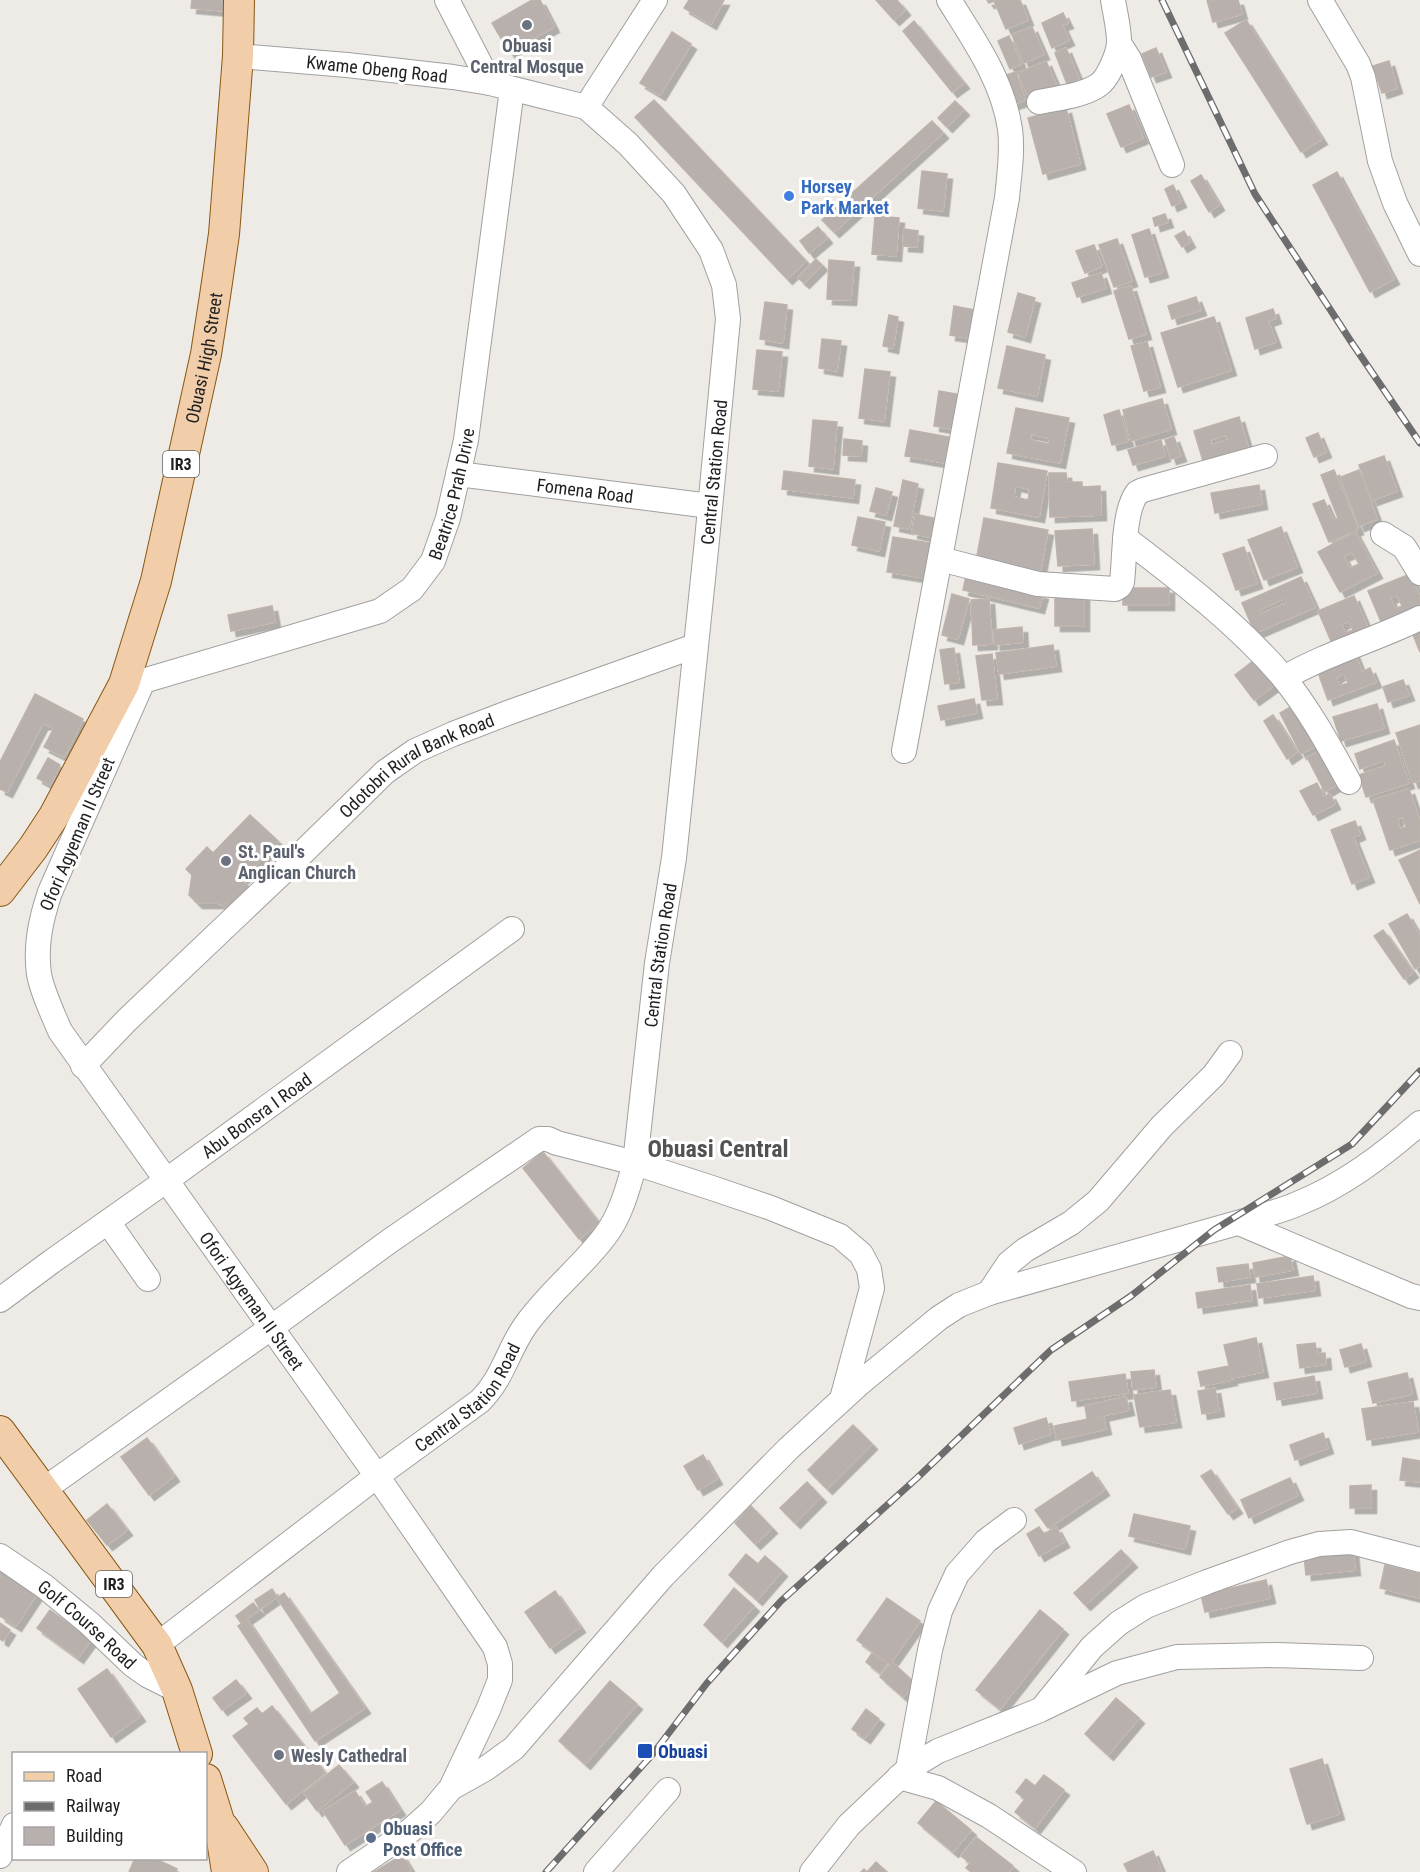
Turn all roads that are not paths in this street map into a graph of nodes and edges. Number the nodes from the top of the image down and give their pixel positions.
1 (239, 0) edge
2 (447, 0) edge
3 (655, 0) edge
4 (949, 0) edge
5 (1113, 0) edge
6 (1320, 0) edge
7 (1119, 43) junction
8 (238, 56) junction
9 (501, 86) junction
10 (1039, 102) dead end
11 (586, 107) junction
12 (1172, 165) dead end
13 (1420, 254) edge
14 (1265, 456) dead end
15 (458, 474) junction
16 (710, 506) junction
17 (1383, 534) dead end
18 (1125, 538) junction
19 (940, 559) junction
20 (1420, 573) edge
21 (1420, 618) edge
22 (695, 646) junction
23 (1284, 678) junction
24 (133, 683) junction
25 (904, 751) dead end
26 (1349, 782) dead end
27 (0, 891) edge
28 (512, 929) dead end
29 (1230, 1053) dead end
30 (83, 1066) junction
31 (1420, 1123) edge
32 (634, 1163) junction
33 (167, 1180) junction
34 (108, 1222) junction
35 (1239, 1223) junction
36 (148, 1279) dead end
37 (989, 1293) junction
38 (1420, 1298) edge
39 (0, 1300) edge
40 (272, 1327) junction
41 (842, 1398) junction
42 (0, 1431) edge
43 (377, 1476) junction
44 (43, 1490) junction
45 (1014, 1520) dead end
46 (0, 1556) edge
47 (1420, 1560) edge
48 (157, 1645) junction
49 (1361, 1658) dead end
50 (177, 1690) junction
51 (1040, 1710) junction
52 (196, 1752) edge
53 (904, 1773) junction
54 (207, 1782) edge
55 (451, 1788) junction
56 (668, 1790) dead end
57 (219, 1821) junction
58 (12, 1829) edge
59 (0, 1856) edge
60 (227, 1872) edge
61 (253, 1872) edge
62 (349, 1872) edge
63 (596, 1872) edge
64 (812, 1872) edge
65 (1074, 1872) edge

1 - 8 main road, Obuasi High Street / IR3
2 - 9 street
3 - 11 street
4 - 19 street
5 - 7 street
6 - 13 street
7 - 10 street
7 - 12 street
8 - 9 street, Kwame Obeng Road
8 - 24 main road, Obuasi High Street / IR3
9 - 11 street, Kwame Obeng Road
9 - 15 street, Beatrice Prah Drive
11 - 16 street, Central Station Road
14 - 18 street
15 - 16 street, Fomena Road
15 - 24 street, Beatrice Prah Drive
16 - 22 street, Central Station Road
17 - 20 street
18 - 19 street
18 - 23 street
19 - 25 street
21 - 23 street
22 - 30 street, Odotobri Rural Bank Road
22 - 32 street, Central Station Road
23 - 26 street
24 - 27 main road, Obuasi High Street / IR3
24 - 30 street, Ofori Agyeman II Street
28 - 33 street, Abu Bonsra I Road
29 - 37 street
30 - 33 street, Ofori Agyeman II Street
31 - 35 street
32 - 40 street
32 - 41 street
32 - 43 street, Central Station Road
33 - 34 street, Abu Bonsra I Road
33 - 40 street, Ofori Agyeman II Street
34 - 36 street
34 - 39 street, Abu Bonsra I Road
35 - 37 street
35 - 38 street
37 - 41 street
40 - 43 street, Ofori Agyeman II Street
40 - 44 street
41 - 55 street
42 - 44 main road, IR3
43 - 48 street, Central Station Road
43 - 55 street, Ofori Agyeman II Street
44 - 48 main road, IR3
45 - 53 street
46 - 50 street, Golf Course Road
47 - 51 street
48 - 50 main road, IR3
49 - 51 street
50 - 52 main road, IR3
51 - 53 street
53 - 64 street
53 - 65 street
54 - 57 main road
55 - 62 street, Ofori Agyeman II Street
56 - 63 street
57 - 60 main road
57 - 61 main road
58 - 59 street

